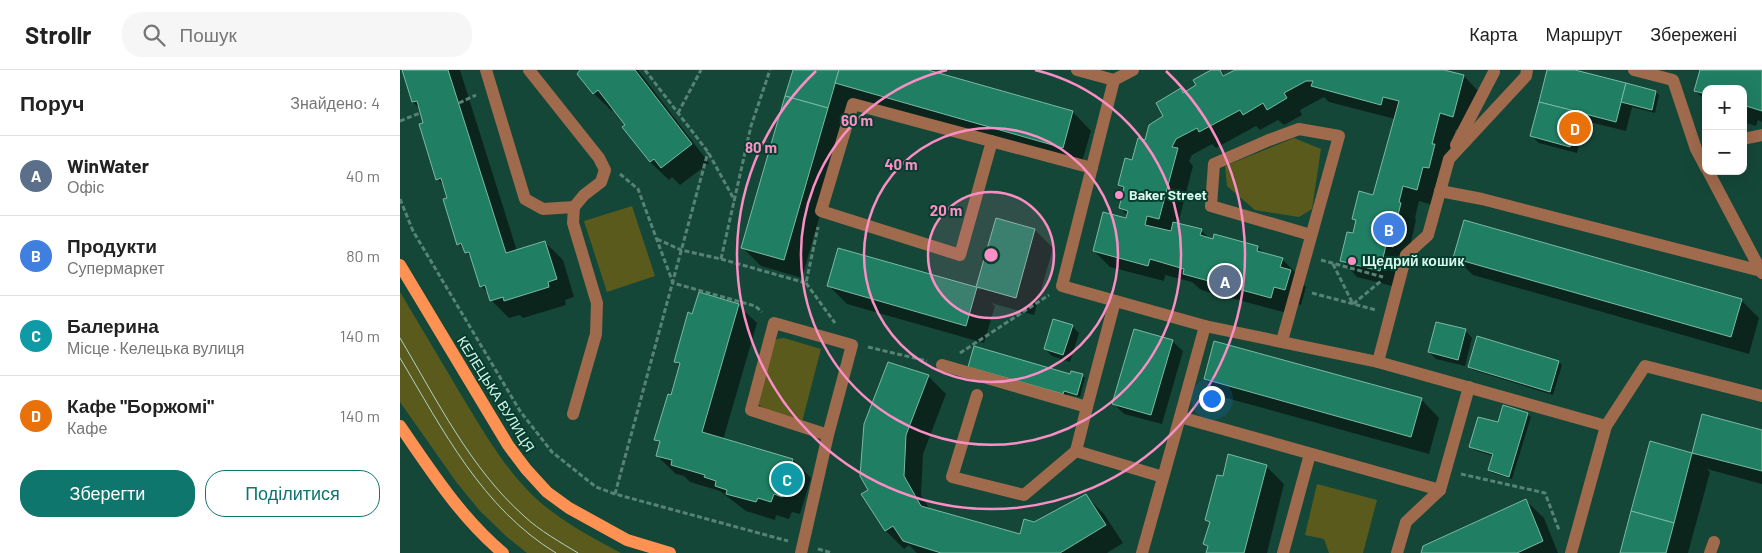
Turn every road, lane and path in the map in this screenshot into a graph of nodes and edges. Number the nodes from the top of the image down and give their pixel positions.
1 (486, 70) edge
2 (529, 70) edge
3 (644, 70) edge
4 (701, 70) edge
5 (770, 70) edge
6 (1078, 70) edge
7 (1133, 70) edge
8 (1527, 70) edge
9 (1634, 70) edge
10 (1493, 71) edge
11 (1676, 75) edge
12 (1114, 80) junction
13 (678, 113) junction
14 (420, 114) dead end
15 (400, 120) edge
16 (1762, 135) edge
17 (1747, 138) edge
18 (992, 141) junction
19 (1701, 148) edge
20 (708, 152) junction
21 (600, 158) junction
22 (1449, 159) junction
23 (1092, 168) junction
24 (1710, 175) edge
25 (1440, 191) junction
26 (734, 200) junction
27 (574, 206) junction
28 (821, 212) junction
29 (1311, 236) junction
30 (657, 239) junction
31 (681, 250) junction
32 (1306, 256) junction
33 (721, 259) junction
34 (1332, 263) junction
35 (400, 265) edge
36 (1761, 272) edge
37 (673, 283) junction
38 (806, 283) junction
39 (1062, 286) junction
40 (1297, 289) junction
41 (1115, 301) junction
42 (1353, 304) junction
43 (1391, 314) junction
44 (774, 323) junction
45 (1205, 326) junction
46 (1282, 341) junction
47 (852, 346) junction
48 (1378, 362) junction
49 (942, 364) junction
50 (1469, 388) junction
51 (977, 395) dead end
52 (1762, 396) edge
53 (1087, 407) junction
54 (573, 414) dead end
55 (1180, 417) junction
56 (400, 426) edge
57 (1606, 426) junction
58 (828, 435) junction
59 (1076, 451) junction
60 (1310, 454) junction
61 (1446, 470) junction
62 (1163, 477) junction
63 (1440, 490) junction
64 (615, 494) dead end
65 (1558, 537) dead end
66 (503, 553) edge
67 (670, 553) edge
68 (801, 553) edge
69 (1142, 553) edge
70 (1283, 553) edge
71 (1397, 553) edge
72 (1572, 553) edge

1 - 27 lane
2 - 21 lane
3 - 13 path
4 - 13 path
5 - 26 path
6 - 12 lane
7 - 12 lane
8 - 22 lane
9 - 11 lane
10 - 22 lane
11 - 19 lane
12 - 23 lane
13 - 20 path
14 - 15 path
16 - 17 lane
18 - 23 lane
18 - 28 lane
18 - 28 lane
20 - 26 path
20 - 31 path
21 - 27 lane
21 - 30 path
22 - 25 lane
23 - 39 lane
24 - 36 lane
25 - 36 lane
25 - 43 lane
26 - 33 path
27 - 54 lane
28 - 38 path
29 - 29 lane
29 - 32 lane
30 - 31 path
30 - 37 path
31 - 33 path
31 - 37 path
32 - 34 path
32 - 40 lane
33 - 38 path
34 - 42 path
34 - 42 path
35 - 67 main road, КЕЛЕЦЬКА ВУЛИЦЯ
37 - 44 path
37 - 64 path
38 - 47 path
39 - 41 lane
39 - 49 path
40 - 42 path
40 - 46 lane
41 - 45 lane
41 - 53 lane
42 - 43 path
43 - 48 lane
44 - 47 lane
44 - 58 lane
45 - 46 lane
45 - 55 lane
46 - 48 lane
47 - 49 path
47 - 58 lane
48 - 50 lane
49 - 53 lane
50 - 57 lane
50 - 61 lane
51 - 59 lane
52 - 57 lane
53 - 59 lane
55 - 60 lane
55 - 62 lane
56 - 66 main road
57 - 72 lane
58 - 68 lane
59 - 62 lane
60 - 63 lane
60 - 70 lane
61 - 63 lane
61 - 65 path
62 - 69 lane
63 - 71 lane

